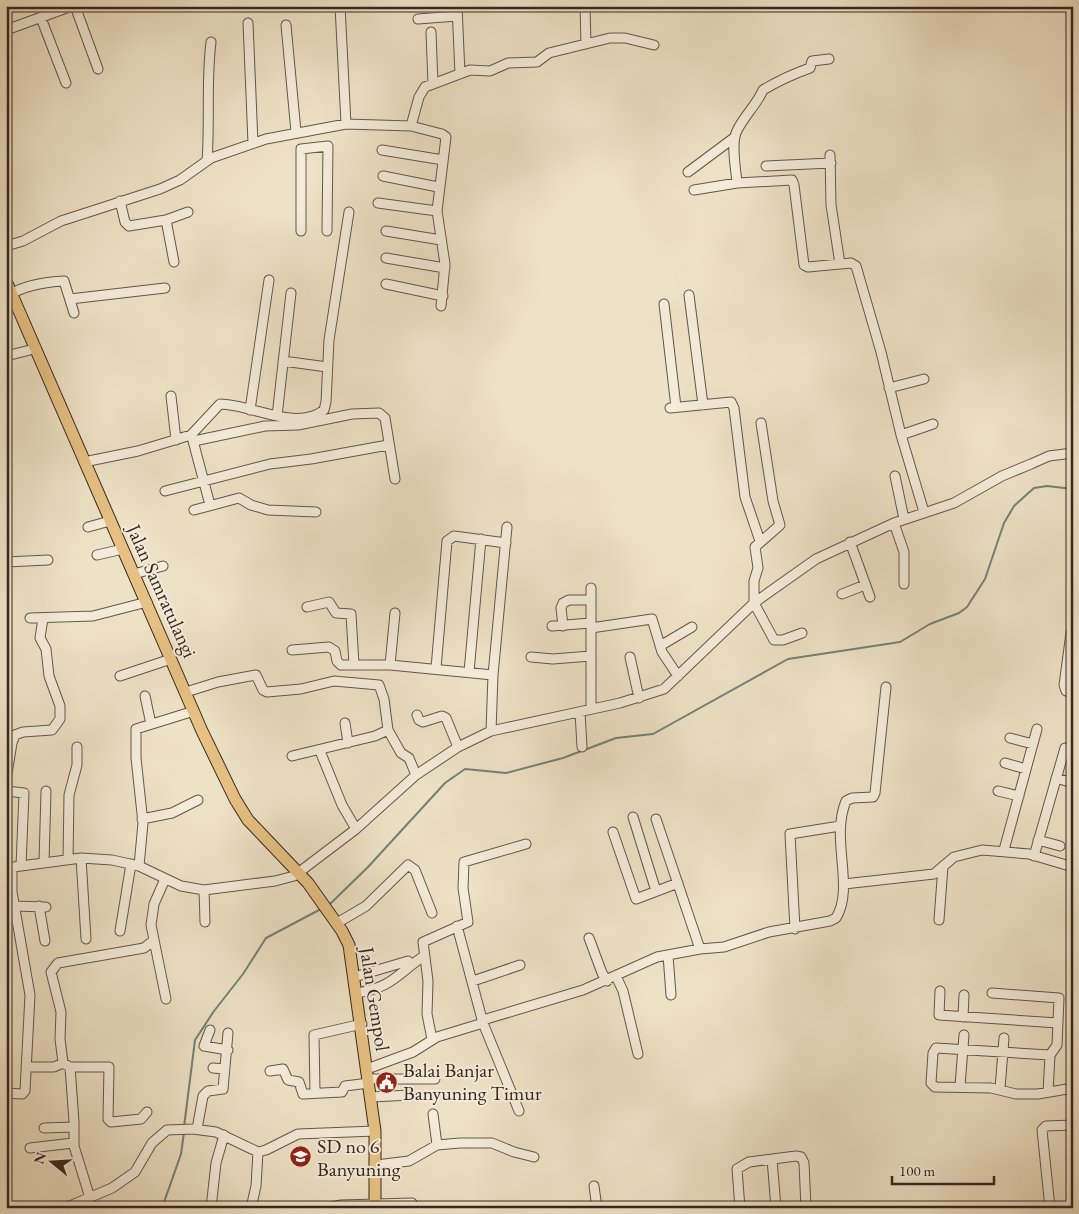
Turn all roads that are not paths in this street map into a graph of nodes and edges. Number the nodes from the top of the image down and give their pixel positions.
1 (73, 6) edge
2 (340, 6) edge
3 (457, 6) edge
4 (585, 6) edge
5 (457, 16) junction
6 (41, 18) junction
7 (418, 19) dead end
8 (248, 24) dead end
9 (286, 25) dead end
10 (6, 30) edge
11 (431, 32) dead end
12 (211, 42) dead end
13 (586, 44) junction
14 (654, 45) dead end
15 (829, 59) dead end
16 (98, 68) dead end
17 (460, 74) junction
18 (66, 83) dead end
19 (433, 84) junction
20 (346, 124) junction
21 (411, 126) junction
22 (306, 130) junction
23 (296, 132) junction
24 (735, 137) junction
25 (253, 143) junction
26 (310, 148) junction
27 (382, 150) dead end
28 (443, 160) junction
29 (206, 161) junction
30 (688, 172) dead end
31 (383, 176) dead end
32 (761, 181) junction
33 (737, 183) junction
34 (438, 187) junction
35 (694, 190) dead end
36 (120, 201) junction
37 (378, 203) dead end
38 (437, 211) junction
39 (188, 212) dead end
40 (349, 212) dead end
41 (166, 220) junction
42 (301, 231) dead end
43 (327, 231) dead end
44 (386, 231) dead end
45 (441, 240) junction
46 (6, 246) edge
47 (386, 258) dead end
48 (174, 262) dead end
49 (840, 264) junction
50 (445, 268) junction
51 (269, 280) dead end
52 (6, 281) edge
53 (386, 284) dead end
54 (165, 288) dead end
55 (291, 293) dead end
56 (689, 295) dead end
57 (9, 296) edge
58 (443, 296) junction
59 (70, 299) junction
60 (664, 304) dead end
61 (441, 306) dead end
62 (74, 313) dead end
63 (34, 349) junction
64 (6, 356) edge
65 (283, 361) junction
66 (327, 367) junction
67 (924, 379) dead end
68 (889, 388) junction
69 (171, 396) dead end
70 (703, 405) junction
71 (250, 410) junction
72 (277, 416) junction
73 (761, 423) dead end
74 (933, 424) dead end
75 (900, 435) junction
76 (192, 438) junction
77 (176, 440) junction
78 (388, 444) junction
79 (1072, 451) edge
80 (84, 462) junction
81 (896, 476) dead end
82 (395, 478) dead end
83 (204, 481) junction
84 (166, 491) dead end
85 (210, 505) junction
86 (194, 510) dead end
87 (316, 512) dead end
88 (924, 512) junction
89 (904, 519) junction
90 (110, 521) junction
91 (894, 523) junction
92 (88, 527) dead end
93 (507, 527) dead end
94 (480, 539) junction
95 (760, 541) junction
96 (506, 542) junction
97 (850, 542) junction
98 (123, 549) junction
99 (97, 555) dead end
100 (48, 560) dead end
101 (6, 562) edge
102 (164, 566) dead end
103 (134, 574) junction
104 (904, 584) dead end
105 (865, 585) junction
106 (591, 588) dead end
107 (842, 594) dead end
108 (870, 597) dead end
109 (591, 600) junction
110 (147, 602) junction
111 (754, 603) junction
112 (307, 608) dead end
113 (395, 613) dead end
114 (30, 618) dead end
115 (43, 618) junction
116 (591, 625) junction
117 (552, 626) dead end
118 (563, 626) junction
119 (692, 626) dead end
120 (802, 633) dead end
121 (1071, 633) dead end
122 (660, 646) junction
123 (292, 650) dead end
124 (591, 656) junction
125 (531, 657) dead end
126 (630, 657) dead end
127 (171, 659) junction
128 (354, 665) junction
129 (390, 665) junction
130 (436, 668) junction
131 (469, 672) junction
132 (493, 675) junction
133 (120, 676) dead end
134 (678, 676) junction
135 (886, 687) dead end
136 (186, 692) junction
137 (1073, 693) edge
138 (145, 696) dead end
139 (638, 698) junction
140 (591, 709) junction
141 (194, 711) junction
142 (580, 712) junction
143 (417, 715) dead end
144 (345, 723) dead end
145 (151, 724) junction
146 (1037, 729) dead end
147 (388, 730) junction
148 (491, 731) junction
149 (1010, 738) dead end
150 (348, 743) junction
151 (1033, 744) junction
152 (77, 747) dead end
153 (458, 747) junction
154 (582, 747) dead end
155 (1065, 748) dead end
156 (320, 751) junction
157 (292, 756) dead end
158 (1005, 763) dead end
159 (1026, 769) junction
160 (416, 775) junction
161 (1056, 778) junction
162 (6, 780) edge
163 (1073, 783) edge
164 (998, 790) dead end
165 (6, 791) edge
166 (46, 791) dead end
167 (1018, 796) junction
168 (198, 800) dead end
169 (633, 817) dead end
170 (142, 819) junction
171 (656, 819) dead end
172 (840, 826) junction
173 (356, 829) junction
174 (613, 832) dead end
175 (1038, 840) junction
176 (526, 844) dead end
177 (1060, 846) dead end
178 (1004, 850) junction
179 (1034, 856) junction
180 (81, 858) junction
181 (68, 859) junction
182 (44, 862) junction
183 (135, 865) junction
184 (943, 866) junction
185 (13, 867) edge
186 (1073, 867) edge
187 (300, 873) junction
188 (165, 879) junction
189 (678, 883) junction
190 (844, 884) junction
191 (204, 890) junction
192 (656, 891) junction
193 (317, 895) joint
194 (15, 906) junction
195 (432, 913) dead end
196 (939, 920) dead end
197 (205, 922) dead end
198 (337, 923) junction
199 (457, 926) junction
200 (795, 929) junction
201 (120, 931) dead end
202 (588, 938) dead end
203 (86, 939) dead end
204 (154, 940) junction
205 (45, 941) dead end
206 (700, 949) junction
207 (668, 955) junction
208 (424, 956) junction
209 (408, 961) dead end
210 (520, 965) dead end
211 (354, 976) junction
212 (616, 976) junction
213 (472, 980) junction
214 (607, 981) junction
215 (940, 991) dead end
216 (356, 993) junction
217 (992, 993) dead end
218 (671, 994) dead end
219 (964, 995) dead end
220 (166, 999) dead end
221 (963, 1017) junction
222 (483, 1022) junction
223 (1058, 1023) junction
224 (362, 1024) junction
225 (210, 1030) dead end
226 (228, 1034) dead end
227 (964, 1035) dead end
228 (1004, 1038) dead end
229 (432, 1039) junction
230 (962, 1049) junction
231 (228, 1050) junction
232 (1003, 1052) junction
233 (638, 1054) dead end
234 (1050, 1055) junction
235 (66, 1065) junction
236 (26, 1067) junction
237 (213, 1068) dead end
238 (225, 1069) junction
239 (270, 1071) dead end
240 (368, 1077) junction
241 (435, 1079) dead end
242 (960, 1086) junction
243 (1073, 1088) edge
244 (1000, 1089) junction
245 (1048, 1092) junction
246 (315, 1093) junction
247 (6, 1094) edge
248 (411, 1095) dead end
249 (371, 1097) junction
250 (519, 1111) dead end
251 (147, 1112) dead end
252 (433, 1114) dead end
253 (1073, 1125) edge
254 (74, 1127) junction
255 (44, 1128) dead end
256 (195, 1129) junction
257 (375, 1131) junction
258 (224, 1135) junction
259 (73, 1143) junction
260 (437, 1145) junction
261 (30, 1148) dead end
262 (258, 1152) junction
263 (534, 1157) dead end
264 (772, 1159) junction
265 (376, 1165) junction
266 (594, 1186) dead end
267 (90, 1198) junction
268 (412, 1203) dead end
269 (375, 1206) edge
270 (66, 1208) edge
271 (210, 1208) edge
272 (251, 1208) edge
273 (327, 1208) edge
274 (597, 1208) edge
275 (740, 1208) edge
276 (776, 1208) edge
277 (806, 1208) edge
278 (1050, 1208) edge

1 - 6 street
1 - 16 street
2 - 20 street
3 - 5 street
4 - 13 street
5 - 7 street
5 - 17 street
6 - 10 street
6 - 18 street
8 - 25 street
9 - 23 street
11 - 19 street
12 - 29 street
13 - 14 street
13 - 17 street
15 - 24 street
17 - 19 street
19 - 21 street
20 - 21 street
20 - 22 street
21 - 28 street
22 - 23 street
22 - 26 street
23 - 25 street
24 - 30 street
24 - 33 street
25 - 29 street
26 - 42 street
26 - 43 street
27 - 28 street
28 - 34 street
29 - 36 street
31 - 34 street
32 - 33 street
32 - 49 street
32 - 49 street
33 - 35 street
34 - 38 street
36 - 41 street
36 - 46 street
37 - 38 street
38 - 45 street
39 - 41 street
40 - 66 street
41 - 48 street
44 - 45 street
45 - 50 street
47 - 50 street
49 - 68 street
50 - 58 street
51 - 71 street
52 - 57 main road, Jalan Samratulangi
53 - 58 street
54 - 59 street
55 - 65 street
56 - 70 street
57 - 59 street
57 - 63 main road, Jalan Samratulangi
58 - 61 street
59 - 62 street
60 - 70 street
63 - 64 street
63 - 80 main road, Jalan Samratulangi
65 - 66 street
65 - 72 street
66 - 72 street
67 - 68 street
68 - 75 street
69 - 77 street
70 - 95 street
71 - 72 street
71 - 76 street
73 - 95 street
74 - 75 street
75 - 88 street
76 - 77 street
76 - 78 street
76 - 83 street
77 - 80 street
78 - 82 street
78 - 83 street
79 - 88 street
80 - 90 main road, Jalan Samratulangi
81 - 89 street
83 - 84 street
83 - 85 street
85 - 86 street
85 - 87 street
88 - 89 street
89 - 91 street
90 - 92 street
90 - 98 main road, Jalan Samratulangi
91 - 97 street
91 - 104 street
93 - 96 street
94 - 96 street
94 - 130 street
94 - 131 street
95 - 111 street
96 - 132 street
97 - 105 street
97 - 111 street
98 - 99 street
98 - 103 main road, Jalan Samratulangi
100 - 101 street
102 - 103 street
103 - 110 main road, Jalan Samratulangi
105 - 107 street
105 - 108 street
106 - 109 street
109 - 116 street
109 - 118 street
110 - 115 street
110 - 127 main road, Jalan Samratulangi
111 - 120 street
111 - 134 street
112 - 128 street
113 - 129 street
114 - 115 street
115 - 162 street
116 - 118 street
116 - 122 street
116 - 124 street
117 - 118 street
119 - 122 street
121 - 137 street
122 - 134 street
123 - 128 street
124 - 125 street
124 - 140 street
126 - 139 street
127 - 133 street
127 - 136 main road, Jalan Samratulangi
128 - 129 street
129 - 130 street
130 - 131 street
131 - 132 street
132 - 148 street
134 - 139 street
135 - 172 street
136 - 141 main road, Jalan Samratulangi
136 - 147 street
138 - 145 street
139 - 140 street
140 - 142 street
141 - 145 street
141 - 187 main road, Jalan Samratulangi
142 - 148 street
142 - 154 street
143 - 153 street
144 - 150 street
145 - 170 street
146 - 151 street
147 - 150 street
147 - 160 street
148 - 153 street
149 - 151 street
150 - 156 street
151 - 159 street
152 - 181 street
153 - 160 street
155 - 161 street
156 - 157 street
156 - 173 street
158 - 159 street
159 - 167 street
160 - 173 street
161 - 163 street
161 - 175 street
164 - 167 street
165 - 185 street
166 - 182 street
167 - 178 street
168 - 170 street
169 - 192 street
170 - 183 street
171 - 189 street
172 - 190 street
172 - 200 street
173 - 187 street
174 - 192 street
175 - 177 street
175 - 179 street
176 - 199 street
178 - 179 street
178 - 184 street
179 - 186 street
180 - 181 street
180 - 183 street
180 - 203 street
181 - 182 street
182 - 185 street
183 - 188 street
183 - 201 street
184 - 190 street
184 - 196 street
185 - 194 street
187 - 191 street
187 - 193 main road, Jalan Samratulangi
188 - 191 street
188 - 204 street
189 - 192 street
189 - 206 street
190 - 200 street
191 - 197 street
193 - 198 main road, Jalan Gempol
194 - 205 street
194 - 236 street
195 - 198 street
198 - 211 main road, Jalan Gempol
199 - 208 street
199 - 213 street
200 - 206 street
202 - 214 street
204 - 220 street
204 - 235 street
206 - 207 street
207 - 212 street
207 - 218 street
208 - 216 street
208 - 229 street
209 - 211 street
210 - 213 street
211 - 216 main road, Jalan Gempol
212 - 214 street
212 - 233 street
213 - 222 street
214 - 222 street
215 - 221 street
216 - 224 main road, Jalan Gempol
217 - 223 street
219 - 221 street
221 - 223 street
222 - 229 street
222 - 250 street
223 - 234 street
224 - 240 main road, Jalan Gempol
224 - 246 street
225 - 231 street
226 - 231 street
227 - 230 street
228 - 232 street
229 - 240 street
230 - 232 street
230 - 242 street
230 - 242 street
231 - 238 street
232 - 234 street
232 - 244 street
234 - 245 street
235 - 236 street
235 - 251 street
235 - 254 street
236 - 247 street
237 - 238 street
238 - 256 street
239 - 246 street
240 - 241 street
240 - 246 street
240 - 249 main road, Jalan Gempol
242 - 244 street
243 - 245 street
244 - 245 street
248 - 249 street
249 - 257 main road, Jalan Gempol
252 - 260 street
253 - 278 street
254 - 255 street
254 - 259 street
256 - 258 street
256 - 267 street
257 - 262 street
257 - 265 main road, Jalan Gempol
258 - 262 street
258 - 271 street
259 - 261 street
259 - 267 street
260 - 263 street
260 - 265 street
262 - 272 street
264 - 275 street
264 - 276 street
264 - 277 street
265 - 269 main road, Jalan Gempol
266 - 274 street
267 - 270 street
268 - 269 street
269 - 273 street

